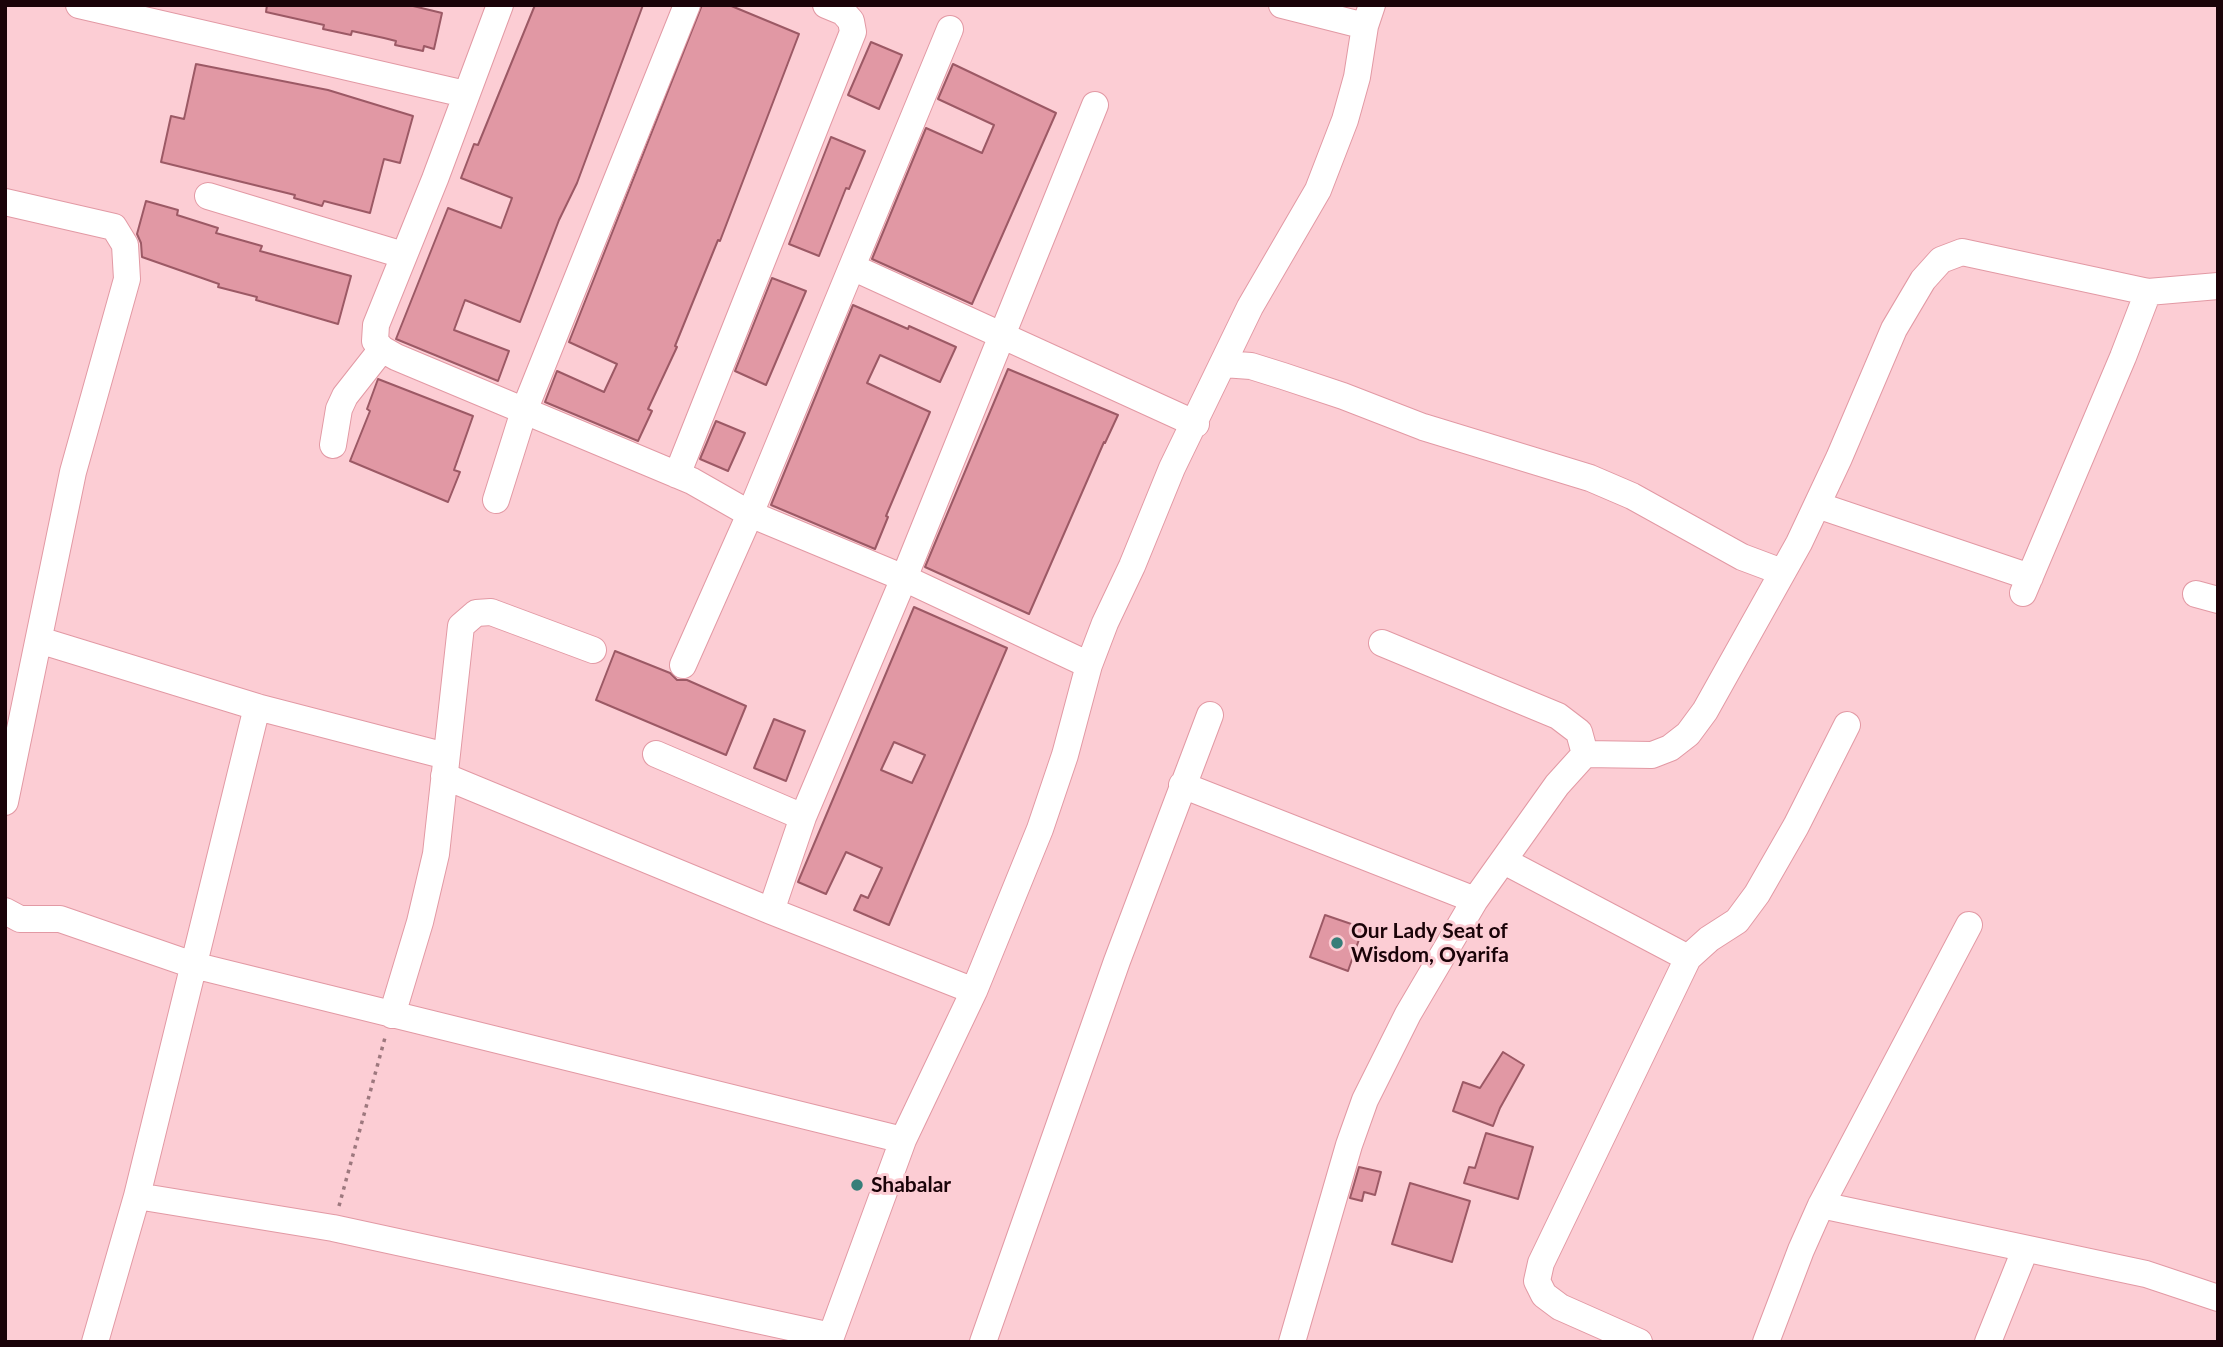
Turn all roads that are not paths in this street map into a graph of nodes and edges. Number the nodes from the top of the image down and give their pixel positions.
1 (79, 5) edge
2 (500, 5) edge
3 (687, 5) edge
4 (825, 5) edge
5 (1282, 5) edge
6 (1369, 15) edge
7 (950, 29) dead end
8 (465, 94) junction
9 (1096, 105) dead end
10 (208, 196) dead end
11 (5, 202) edge
12 (403, 255) junction
13 (852, 267) junction
14 (2218, 286) edge
15 (2148, 292) junction
16 (1002, 336) junction
17 (382, 349) junction
18 (1223, 364) junction
19 (524, 411) junction
20 (1196, 424) junction
21 (333, 446) dead end
22 (677, 475) junction
23 (496, 500) dead end
24 (1817, 505) junction
25 (750, 514) junction
26 (1782, 572) junction
27 (904, 578) junction
28 (39, 640) junction
29 (1382, 643) dead end
30 (593, 650) dead end
31 (683, 665) dead end
32 (1089, 665) junction
33 (257, 707) junction
34 (1210, 715) dead end
35 (1847, 725) dead end
36 (656, 754) dead end
37 (1585, 754) junction
38 (445, 766) junction
39 (1182, 785) junction
40 (5, 802) edge
41 (803, 817) junction
42 (1504, 861) junction
43 (1475, 900) junction
44 (5, 911) edge
45 (771, 911) junction
46 (1969, 925) dead end
47 (1688, 958) junction
48 (193, 965) junction
49 (974, 991) junction
50 (392, 1014) junction
51 (903, 1140) junction
52 (137, 1196) junction
53 (1821, 1205) junction
54 (2025, 1250) junction
55 (2218, 1298) edge
56 (830, 1339) edge
57 (94, 1342) edge
58 (983, 1342) edge
59 (1292, 1342) edge
60 (1639, 1342) edge
61 (1766, 1342) edge
62 (1988, 1342) edge

1 - 8 street
2 - 8 street
3 - 19 street
4 - 22 street
5 - 6 street
6 - 18 street
7 - 13 street
8 - 12 street
9 - 16 street
10 - 12 street
11 - 28 street
12 - 17 street
13 - 16 street
13 - 25 street
14 - 15 street
15 - 24 street
15 - 24 street
16 - 20 street
16 - 27 street
17 - 19 street
17 - 21 street
18 - 20 street
18 - 26 street
19 - 22 street
19 - 23 street
20 - 32 street
22 - 25 street
24 - 26 street
25 - 27 street
25 - 31 street
26 - 37 street
27 - 32 street
27 - 41 street
28 - 33 street
28 - 40 street
29 - 37 street
30 - 38 street
32 - 49 street
33 - 38 street
33 - 48 street
34 - 39 street
35 - 47 street
36 - 41 street
37 - 42 street
38 - 45 street
38 - 50 street
39 - 43 street
39 - 58 street
41 - 45 street
42 - 43 street
42 - 47 street
43 - 59 street
44 - 48 street
45 - 49 street
46 - 53 street
47 - 60 street
48 - 50 street
48 - 52 street
49 - 51 street
50 - 51 street
51 - 56 street
52 - 56 street
52 - 57 street
53 - 54 street
53 - 61 street
54 - 55 street
54 - 62 street

